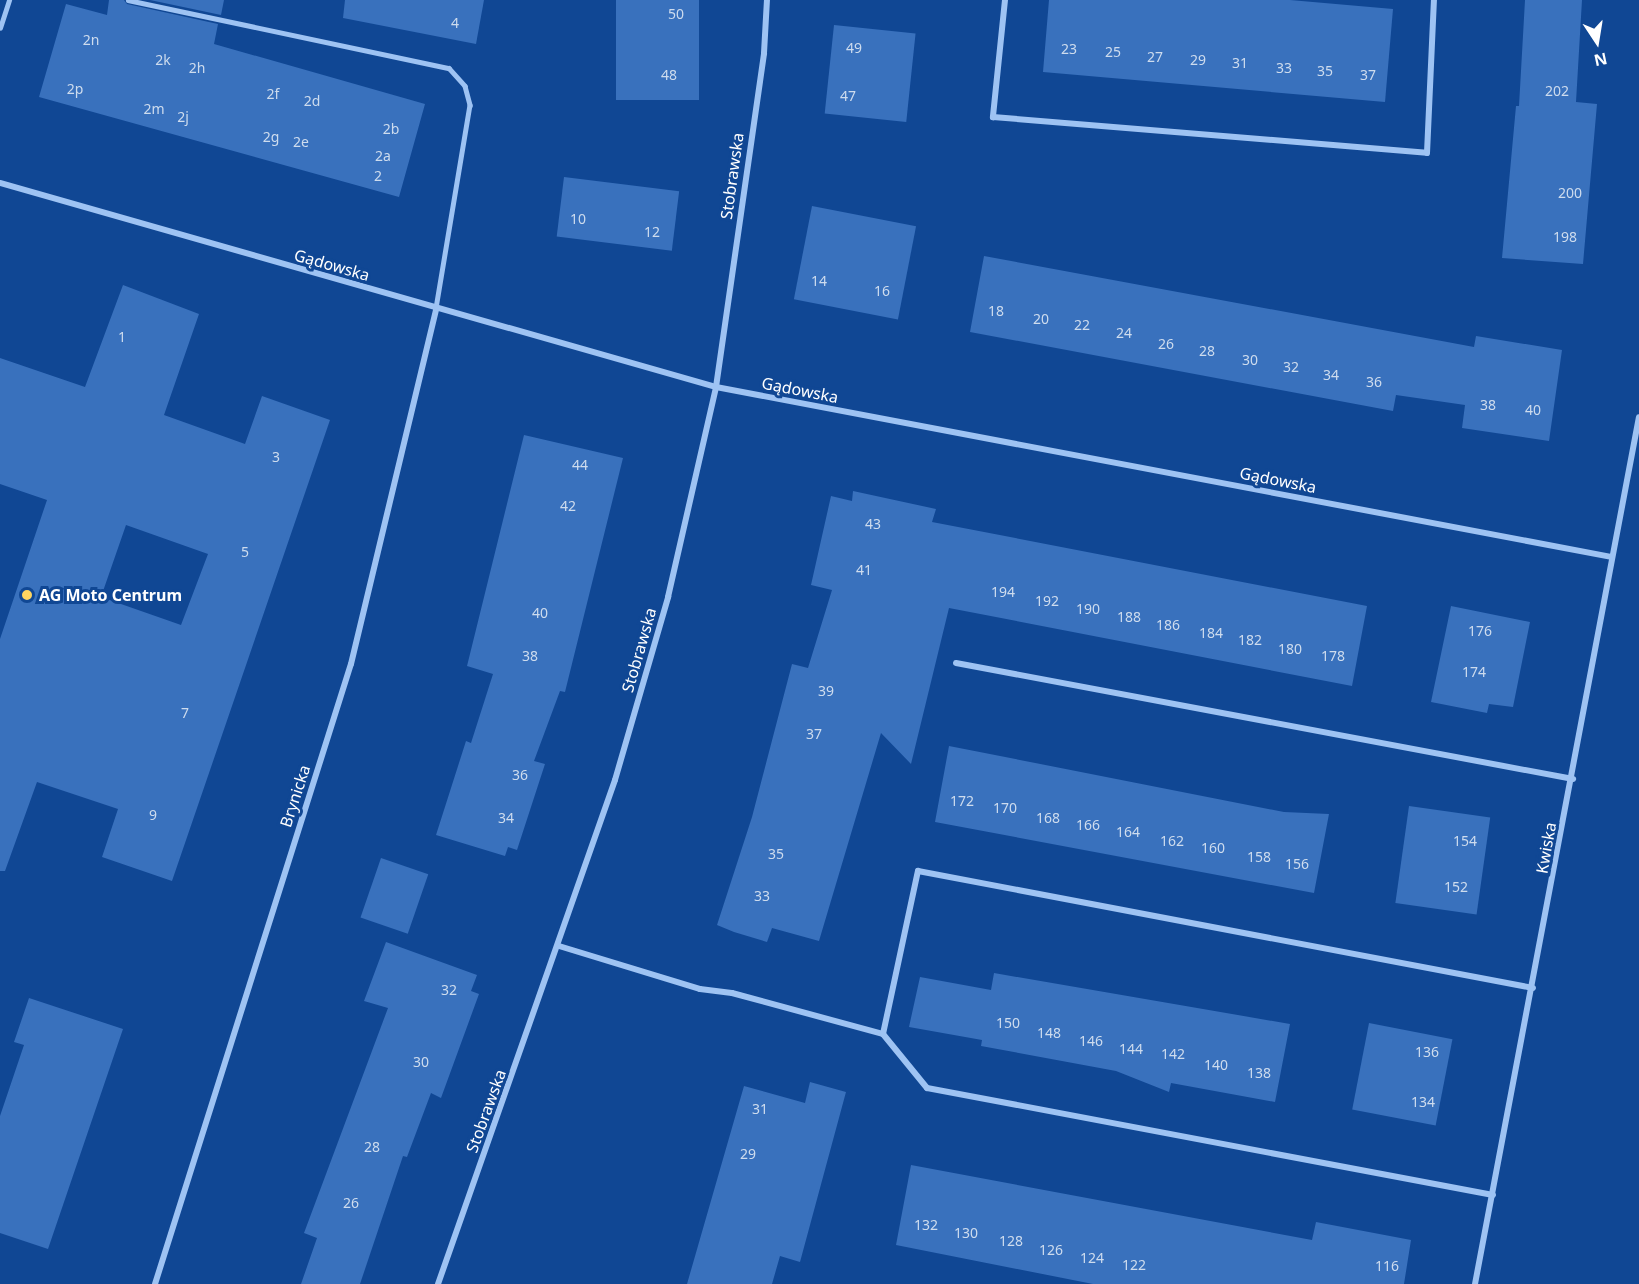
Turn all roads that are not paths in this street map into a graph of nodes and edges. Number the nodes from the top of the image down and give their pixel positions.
1 (9, 0) edge
2 (128, 0) edge
3 (767, 0) edge
4 (1005, 0) edge
5 (1434, 0) edge
6 (0, 28) edge
7 (0, 183) edge
8 (436, 309) junction
9 (716, 387) junction
10 (1639, 417) edge
11 (1611, 557) junction
12 (956, 663) dead end
13 (1573, 779) junction
14 (559, 946) junction
15 (1533, 988) junction
16 (884, 1034) junction
17 (1493, 1195) junction
18 (155, 1284) edge
19 (438, 1284) edge
20 (1475, 1284) edge

1 - 6 lane
2 - 8 lane
3 - 9 street, Stobrawska
4 - 5 street
7 - 8 street, Gądowska
8 - 9 street, Gądowska
8 - 18 street, Brynicka
9 - 11 street, Gądowska
9 - 14 street, Stobrawska
10 - 11 street, Kwiska
11 - 13 street, Kwiska
12 - 13 street
13 - 15 street, Kwiska
14 - 16 street
14 - 19 street, Stobrawska
15 - 16 street
15 - 17 street, Kwiska
16 - 17 street
17 - 20 street, Kwiska

